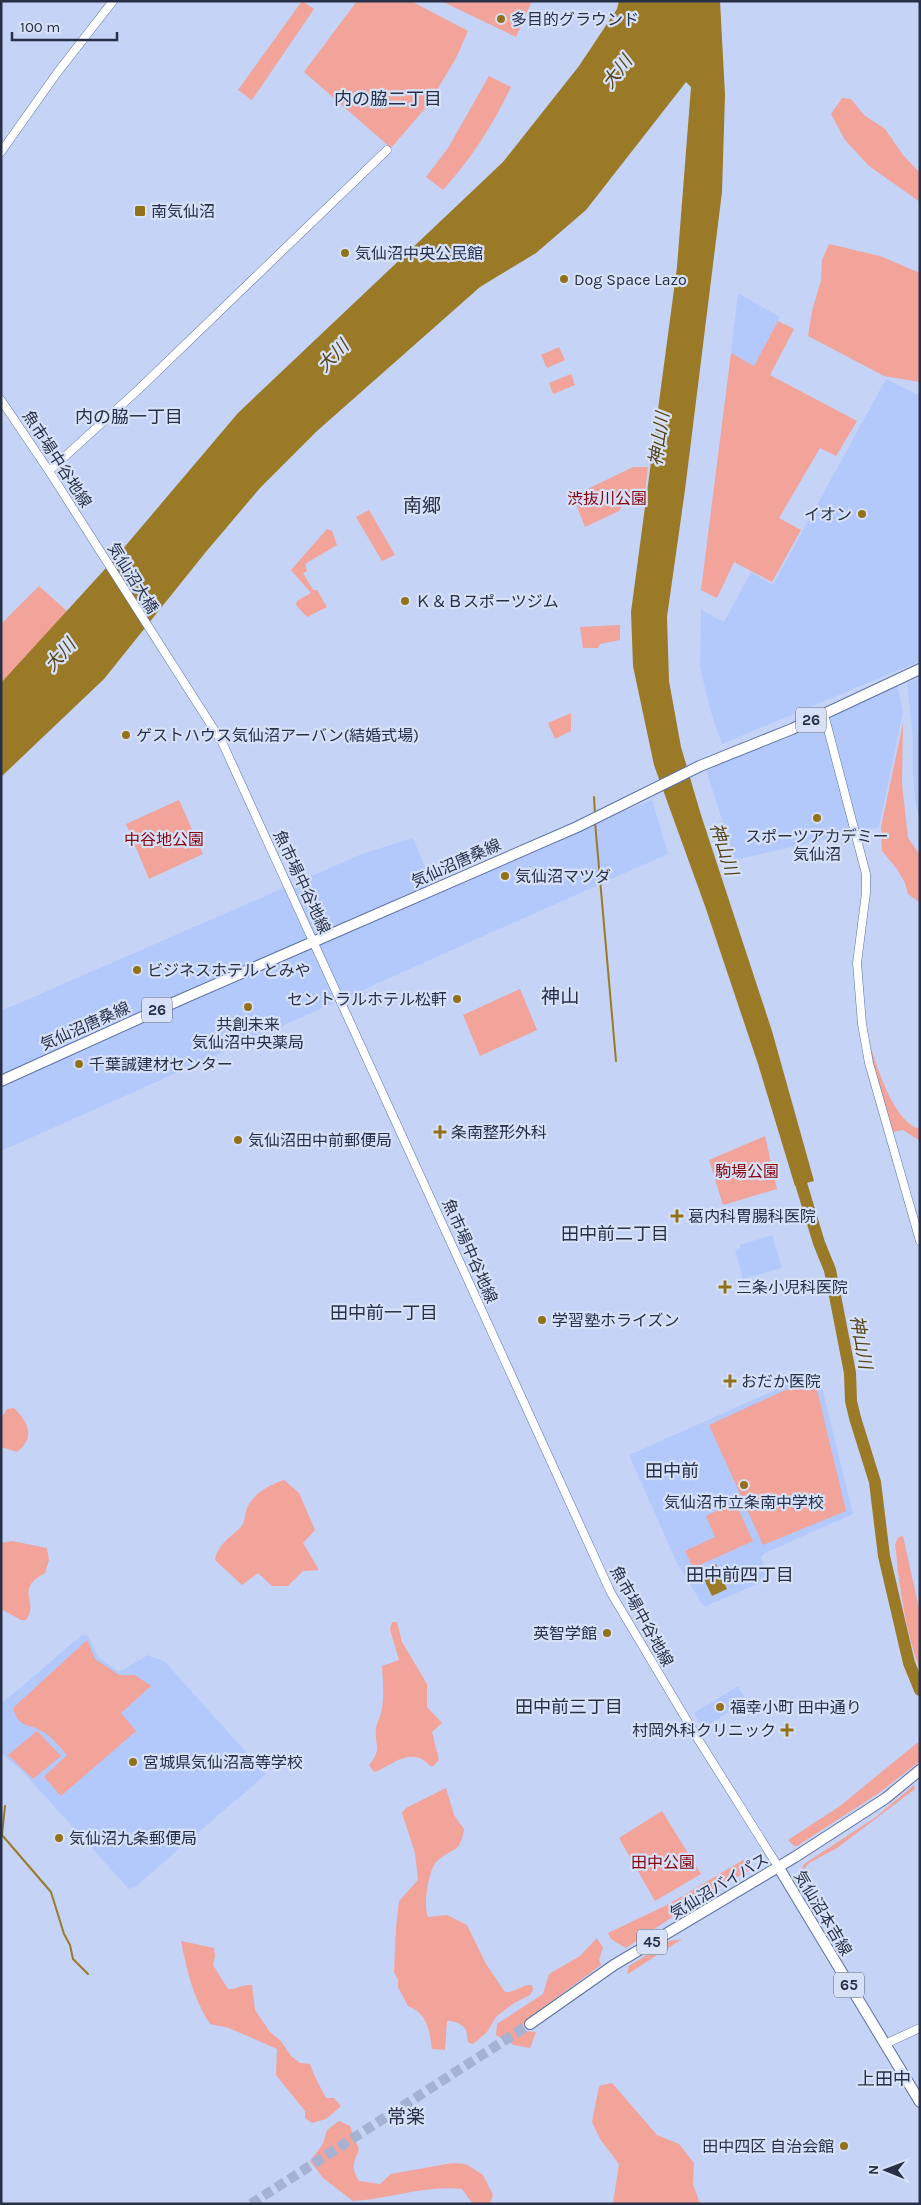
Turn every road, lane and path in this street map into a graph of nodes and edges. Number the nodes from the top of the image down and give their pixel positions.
1 (113, 1) edge
2 (387, 150) dead end
3 (1, 152) edge
4 (1, 400) edge
5 (49, 471) junction
6 (88, 533) joint
7 (154, 637) joint
8 (920, 669) edge
9 (824, 714) junction
10 (315, 943) junction
11 (1, 1081) edge
12 (920, 1240) edge
13 (920, 1770) edge
14 (779, 1868) junction
15 (530, 2024) tunnel mouth
16 (920, 2028) edge
17 (885, 2044) junction
18 (920, 2102) edge

1 - 3 street
2 - 5 street
4 - 5 street, 魚市場中谷地線
5 - 6 street, 魚市場中谷地線
6 - 7 street, 気仙沼大橋
7 - 10 street, 魚市場中谷地線
8 - 9 main road, 気仙沼唐桑線 / 26
9 - 10 main road, 気仙沼唐桑線 / 26
9 - 12 street
10 - 11 main road, 気仙沼唐桑線 / 26
10 - 14 street, 魚市場中谷地線
13 - 14 main road, 気仙沼バイパス / 45
14 - 15 main road, 気仙沼バイパス / 45
14 - 17 main road, 気仙沼本吉線 / 65
16 - 17 street
17 - 18 main road, 気仙沼本吉線 / 65

